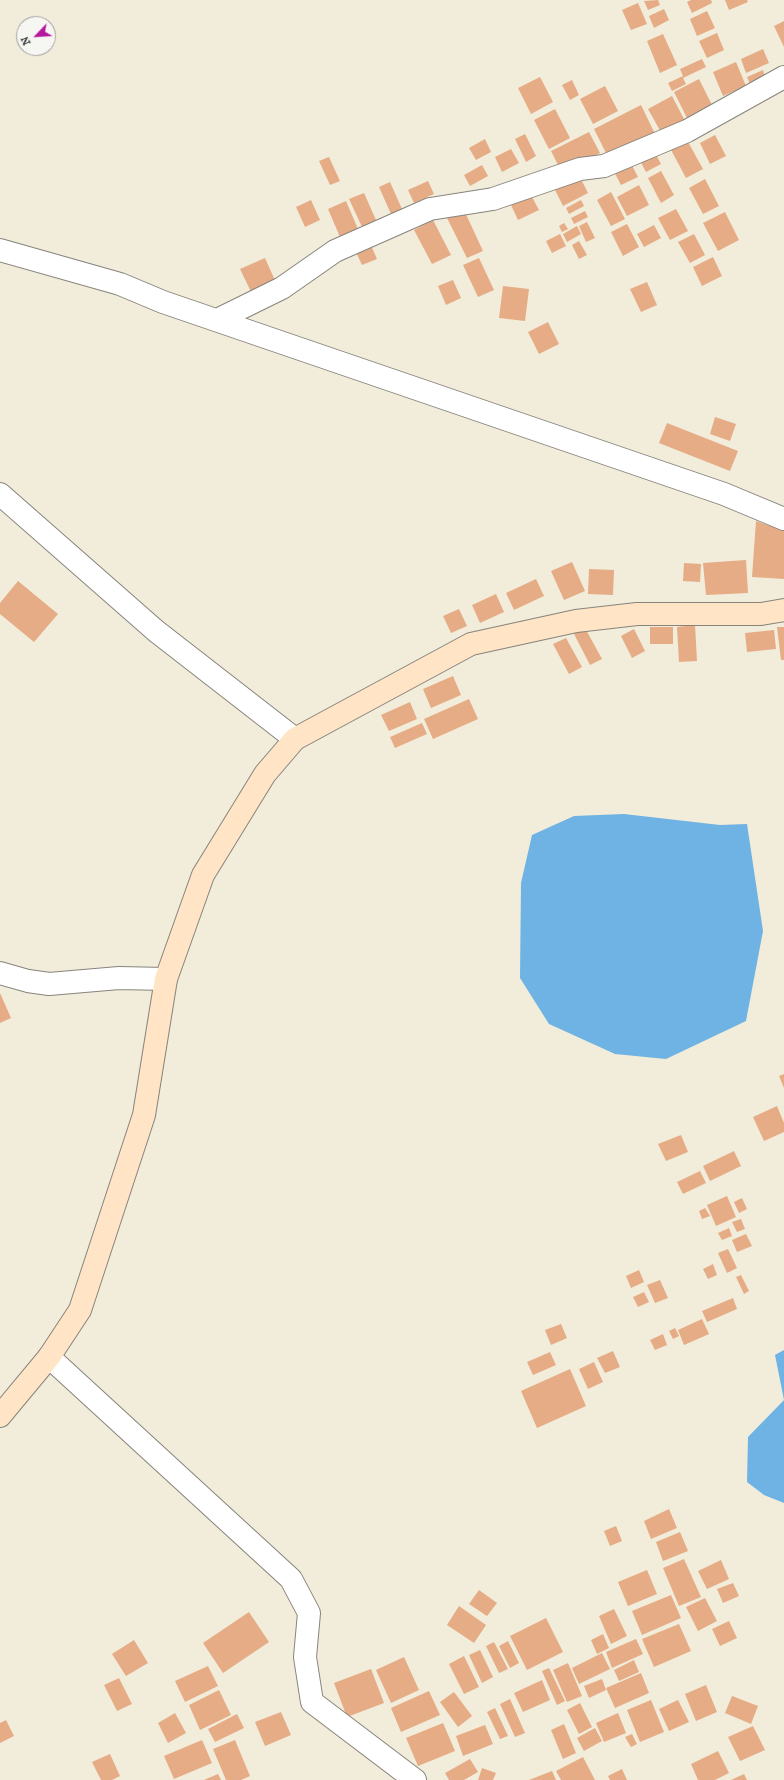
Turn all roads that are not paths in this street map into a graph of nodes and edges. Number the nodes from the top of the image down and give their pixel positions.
1 (784, 77) edge
2 (0, 250) edge
3 (217, 320) junction
4 (0, 494) edge
5 (784, 518) edge
6 (784, 610) edge
7 (295, 739) junction
8 (0, 973) edge
9 (166, 979) junction
10 (49, 1357) junction
11 (0, 1416) edge
12 (415, 1780) edge

1 - 3 street
2 - 3 street
3 - 5 street
4 - 7 street
6 - 7 street
7 - 9 street
8 - 9 street
9 - 10 street
10 - 11 street
10 - 12 street

